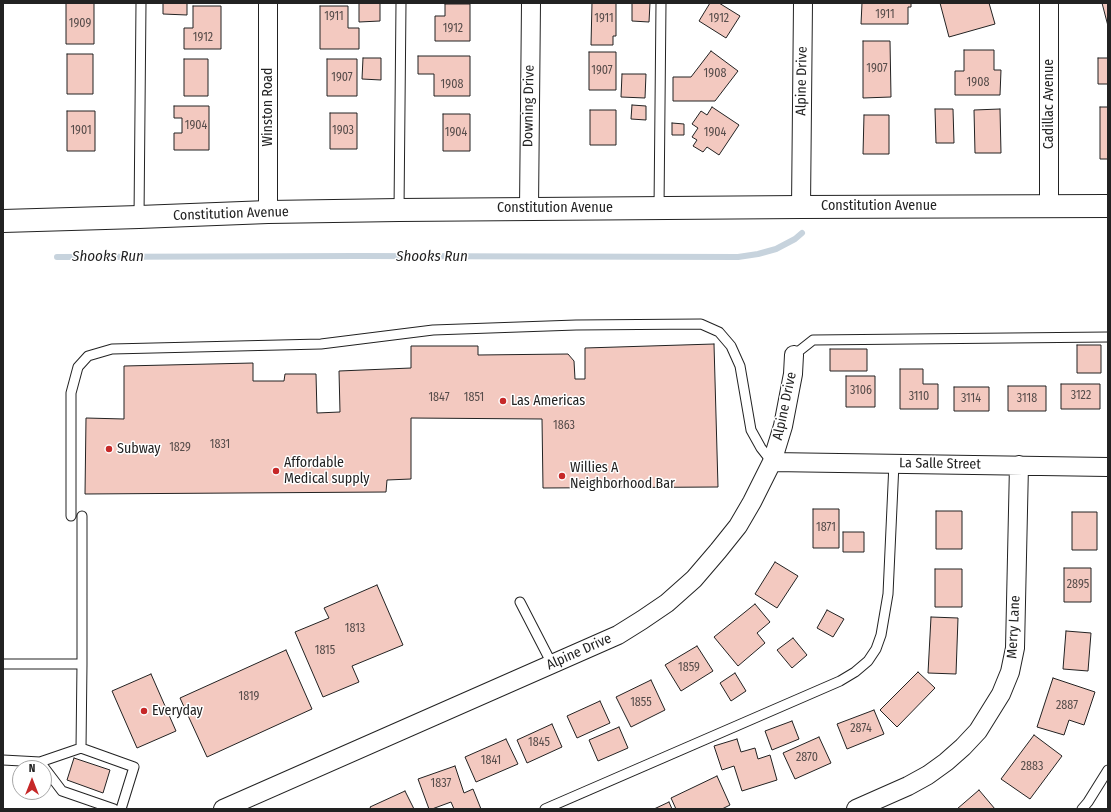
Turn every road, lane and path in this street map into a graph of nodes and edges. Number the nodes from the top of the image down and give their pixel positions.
1 (141, 3) edge
2 (268, 3) edge
3 (401, 3) edge
4 (531, 3) edge
5 (661, 3) edge
6 (803, 3) edge
7 (1049, 3) edge
8 (1049, 206) junction
9 (1108, 206) edge
10 (801, 207) junction
11 (528, 208) junction
12 (659, 208) junction
13 (399, 210) junction
14 (268, 212) junction
15 (139, 217) junction
16 (3, 221) edge
17 (1108, 337) edge
18 (794, 355) joint
19 (772, 462) junction
20 (894, 463) junction
21 (1019, 465) junction
22 (1108, 467) edge
23 (71, 516) dead end
24 (82, 516) dead end
25 (520, 602) dead end
26 (3, 664) edge
27 (82, 664) junction
28 (552, 664) junction
29 (81, 748) junction
30 (46, 760) edge
31 (1108, 770) edge
32 (52, 778) edge
33 (114, 809) edge
34 (121, 809) edge
35 (223, 809) edge
36 (544, 809) edge
37 (856, 809) edge
38 (1082, 809) edge

1 - 15 lane
2 - 14 street, Winston Road
3 - 13 lane
4 - 11 street, Downing Drive
5 - 12 lane
6 - 10 street, Alpine Drive
7 - 8 street, Cadillac Avenue
8 - 9 main road, Constitution Avenue
8 - 10 main road, Constitution Avenue
10 - 12 main road, Constitution Avenue
11 - 12 main road, Constitution Avenue
11 - 13 main road, Constitution Avenue
13 - 14 main road, Constitution Avenue
14 - 15 main road, Constitution Avenue
15 - 16 main road, Constitution Avenue
17 - 18 lane
18 - 19 street, Alpine Drive
19 - 20 street, La Salle Street
19 - 23 lane
19 - 28 street, Alpine Drive
20 - 21 street, La Salle Street
20 - 36 lane
21 - 22 street, La Salle Street
21 - 37 street, Merry Lane
24 - 27 lane
25 - 28 lane
26 - 27 lane
27 - 29 lane
28 - 35 street, Alpine Drive
29 - 30 lane
29 - 34 lane
31 - 38 lane
32 - 33 lane

